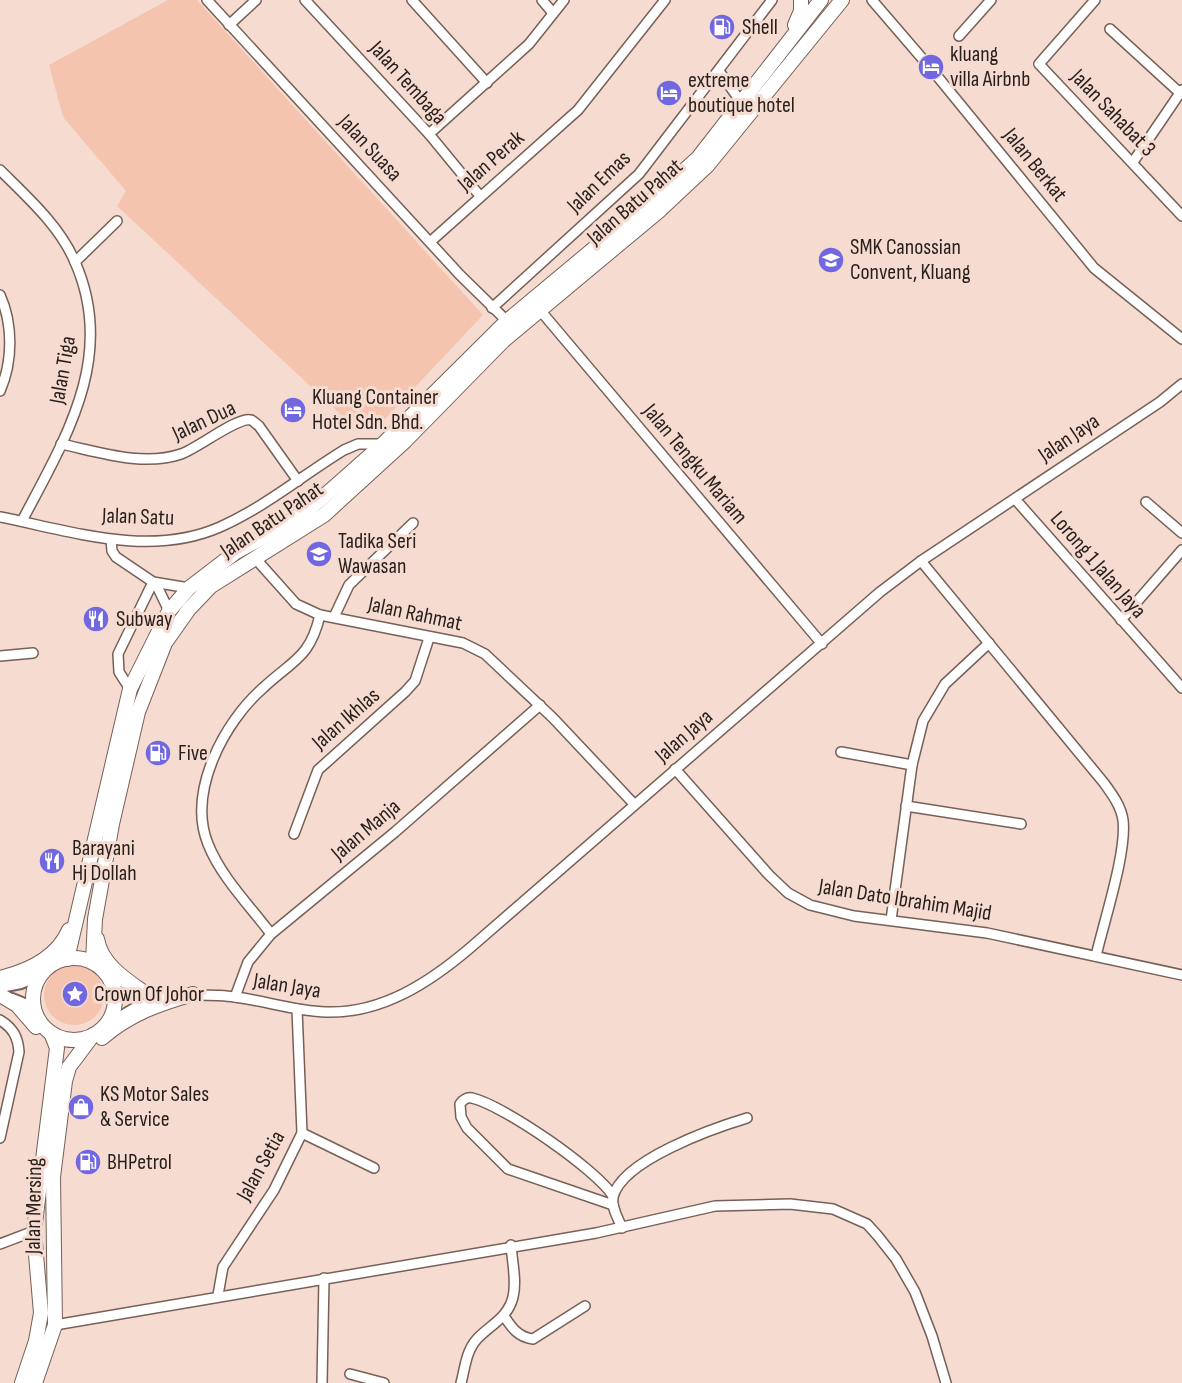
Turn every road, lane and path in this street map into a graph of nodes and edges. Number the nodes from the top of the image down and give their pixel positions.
1 (207, 0) edge
2 (256, 0) edge
3 (305, 0) edge
4 (412, 0) edge
5 (542, 0) edge
6 (564, 0) edge
7 (665, 0) edge
8 (772, 0) edge
9 (801, 0) edge
10 (822, 0) edge
11 (842, 0) edge
12 (991, 0) edge
13 (1095, 0) edge
14 (875, 1) edge
15 (553, 13) junction
16 (229, 25) junction
17 (820, 27) junction
18 (1110, 28) dead end
19 (959, 36) dead end
20 (790, 38) junction
21 (719, 70) junction
22 (487, 83) junction
23 (1181, 91) edge
24 (741, 102) junction
25 (429, 134) junction
26 (1133, 162) junction
27 (0, 170) edge
28 (480, 196) junction
29 (1182, 216) edge
30 (117, 221) dead end
31 (430, 242) junction
32 (75, 262) junction
33 (0, 295) edge
34 (492, 308) junction
35 (539, 309) junction
36 (507, 321) junction
37 (1182, 339) edge
38 (1182, 384) edge
39 (0, 391) edge
40 (61, 444) junction
41 (383, 444) junction
42 (298, 481) junction
43 (1015, 499) junction
44 (1146, 502) dead end
45 (0, 516) edge
46 (22, 521) junction
47 (413, 523) dead end
48 (1182, 533) edge
49 (111, 540) junction
50 (1182, 550) edge
51 (255, 558) junction
52 (921, 561) junction
53 (154, 583) junction
54 (189, 588) junction
55 (169, 611) junction
56 (320, 615) junction
57 (334, 617) junction
58 (1121, 620) junction
59 (429, 638) junction
60 (989, 643) junction
61 (822, 644) junction
62 (33, 653) dead end
63 (0, 656) edge
64 (1182, 688) edge
65 (130, 689) junction
66 (540, 705) junction
67 (841, 752) dead end
68 (912, 765) junction
69 (675, 770) junction
70 (634, 804) junction
71 (906, 806) junction
72 (1022, 824) dead end
73 (294, 834) dead end
74 (80, 905) junction
75 (95, 919) junction
76 (891, 920) junction
77 (271, 934) junction
78 (1096, 956) junction
79 (67, 958) junction
80 (93, 962) junction
81 (42, 974) junction
82 (1182, 975) edge
83 (108, 976) junction
84 (0, 978) edge
85 (0, 987) edge
86 (142, 991) junction
87 (179, 994) junction
88 (193, 994) junction
89 (0, 995) edge
90 (235, 997) junction
91 (34, 1008) junction
92 (297, 1009) junction
93 (0, 1020) edge
94 (99, 1031) junction
95 (51, 1033) junction
96 (55, 1064) junction
97 (63, 1098) junction
98 (3, 1109) edge
99 (747, 1118) dead end
100 (0, 1130) edge
101 (302, 1133) junction
102 (0, 1138) edge
103 (374, 1168) dead end
104 (613, 1201) junction
105 (622, 1228) junction
106 (34, 1231) junction
107 (0, 1244) edge
108 (511, 1245) junction
109 (324, 1278) junction
110 (218, 1295) junction
111 (585, 1306) dead end
112 (504, 1316) junction
113 (55, 1325) junction
114 (350, 1374) dead end
115 (22, 1383) edge
116 (35, 1383) edge
117 (322, 1383) edge
118 (384, 1383) edge
119 (461, 1383) edge
120 (946, 1383) edge

1 - 16 street, Jalan Suasa
2 - 16 street
3 - 25 street, Jalan Tembaga
4 - 22 street
5 - 15 street
6 - 15 street
7 - 28 street, Jalan Perak
8 - 21 street, Jalan Emas
9 - 20 highway
10 - 17 highway
10 - 20 highway, Jalan Batu Pahat
11 - 17 highway, Jalan Batu Pahat
12 - 19 street
13 - 26 street, Jalan Sahabat 3
14 - 37 street, Jalan Berkat
15 - 22 street
16 - 31 street, Jalan Suasa
17 - 35 highway, Jalan Batu Pahat
18 - 23 street
20 - 24 highway, Jalan Batu Pahat
21 - 24 street
21 - 34 street, Jalan Emas
22 - 25 street
23 - 26 street
24 - 36 highway, Jalan Batu Pahat
25 - 28 street, Jalan Tembaga
26 - 29 street, Jalan Sahabat 3
27 - 32 street, Jalan Tiga
28 - 31 street, Jalan Perak
30 - 32 street
31 - 34 street, Jalan Suasa
32 - 40 street, Jalan Tiga
33 - 39 street
34 - 36 street, Jalan Suasa
35 - 51 highway, Jalan Batu Pahat
35 - 61 street, Jalan Tengku Mariam
36 - 41 highway, Jalan Batu Pahat
38 - 43 street, Jalan Jaya
40 - 42 street, Jalan Dua
40 - 46 street, Jalan Tiga
41 - 42 street, Jalan Satu
41 - 54 highway, Jalan Batu Pahat
42 - 49 street, Jalan Satu
43 - 52 street, Jalan Jaya
43 - 58 street, Lorong 1 Jalan Jaya
44 - 48 street
45 - 46 street, Jalan Satu
46 - 49 street, Jalan Satu
47 - 57 street
49 - 53 street
50 - 58 street
51 - 56 street, Jalan Rahmat
51 - 75 highway, Jalan Batu Pahat
52 - 60 street
52 - 61 street, Jalan Jaya
53 - 54 street
53 - 55 street
53 - 65 street
54 - 55 highway, Jalan Batu Pahat
55 - 65 highway, Jalan Batu Pahat
56 - 57 street, Jalan Rahmat
56 - 77 street
57 - 59 street, Jalan Rahmat
58 - 64 street, Lorong 1 Jalan Jaya
59 - 66 street, Jalan Rahmat
59 - 73 street, Jalan Ikhlas
60 - 68 street
60 - 78 street
61 - 69 street, Jalan Jaya
62 - 63 street
65 - 74 highway, Jalan Batu Pahat
66 - 70 street, Jalan Rahmat
66 - 77 street, Jalan Manja
67 - 68 street
68 - 71 street
69 - 70 street, Jalan Jaya
69 - 76 street, Jalan Dato Ibrahim Majid
70 - 92 street, Jalan Jaya
71 - 72 street
71 - 76 street
74 - 79 highway, Jalan Batu Pahat
74 - 84 highway
75 - 80 highway, Jalan Batu Pahat
75 - 86 highway
76 - 78 street, Jalan Dato Ibrahim Majid
77 - 90 street, Jalan Manja
78 - 82 street, Jalan Dato Ibrahim Majid
79 - 80 highway
79 - 81 highway
80 - 83 highway
81 - 85 main road
81 - 91 highway
83 - 86 street, Jalan Jaya
83 - 94 highway
86 - 87 street, Jalan Jaya
87 - 88 street, Jalan Jaya
87 - 94 street, Jalan Jaya
88 - 90 street, Jalan Jaya
88 - 97 highway
89 - 91 main road
89 - 96 highway
90 - 92 street, Jalan Jaya
91 - 95 highway
92 - 101 street, Jalan Setia
93 - 98 street
94 - 95 highway
94 - 97 highway, Jalan Mersing
95 - 96 highway
96 - 106 highway
97 - 113 highway, Jalan Mersing
98 - 100 street
99 - 104 street
100 - 102 street
101 - 103 street
101 - 110 street, Jalan Setia
104 - 104 street
104 - 105 street
105 - 108 street
105 - 120 street
106 - 107 street
106 - 115 highway
108 - 109 street
108 - 112 street
109 - 110 street
109 - 117 street
110 - 113 street
111 - 112 street
112 - 119 street
113 - 116 highway, Jalan Mersing
114 - 118 street

